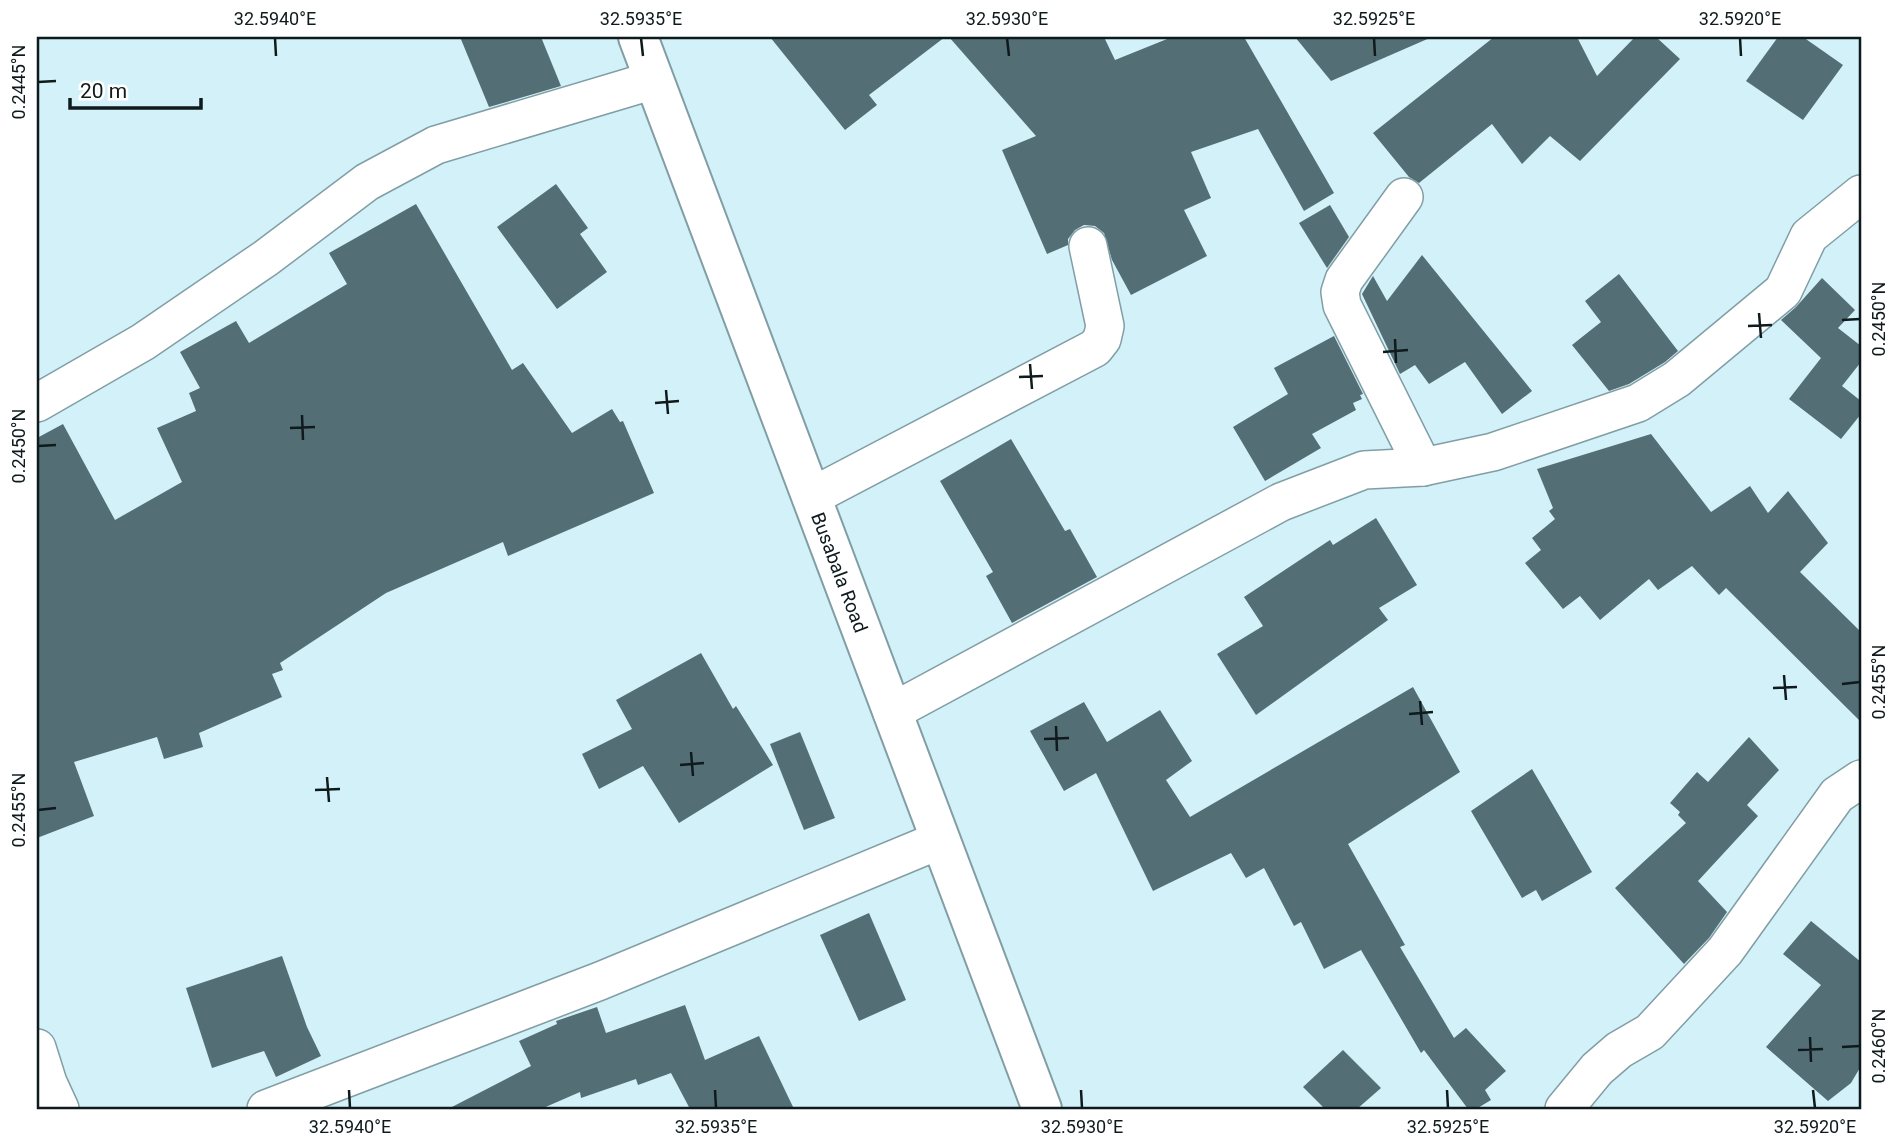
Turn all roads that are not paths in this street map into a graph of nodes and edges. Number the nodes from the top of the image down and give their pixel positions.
1 (638, 37) edge
2 (654, 80) junction
3 (1861, 194) edge
4 (1405, 197) dead end
5 (1088, 246) dead end
6 (37, 403) edge
7 (1423, 467) junction
8 (811, 498) junction
9 (892, 712) junction
10 (1861, 779) edge
11 (940, 840) junction
12 (37, 1048) edge
13 (60, 1109) edge
14 (266, 1109) edge
15 (1042, 1109) edge
16 (1564, 1109) edge

1 - 2 street, Busabala Road
2 - 6 street
2 - 8 street, Busabala Road
3 - 7 street
4 - 7 street
5 - 8 street
7 - 9 street
8 - 9 street, Busabala Road
9 - 11 street, Busabala Road
10 - 16 street
11 - 14 street
11 - 15 street, Busabala Road
12 - 13 street

